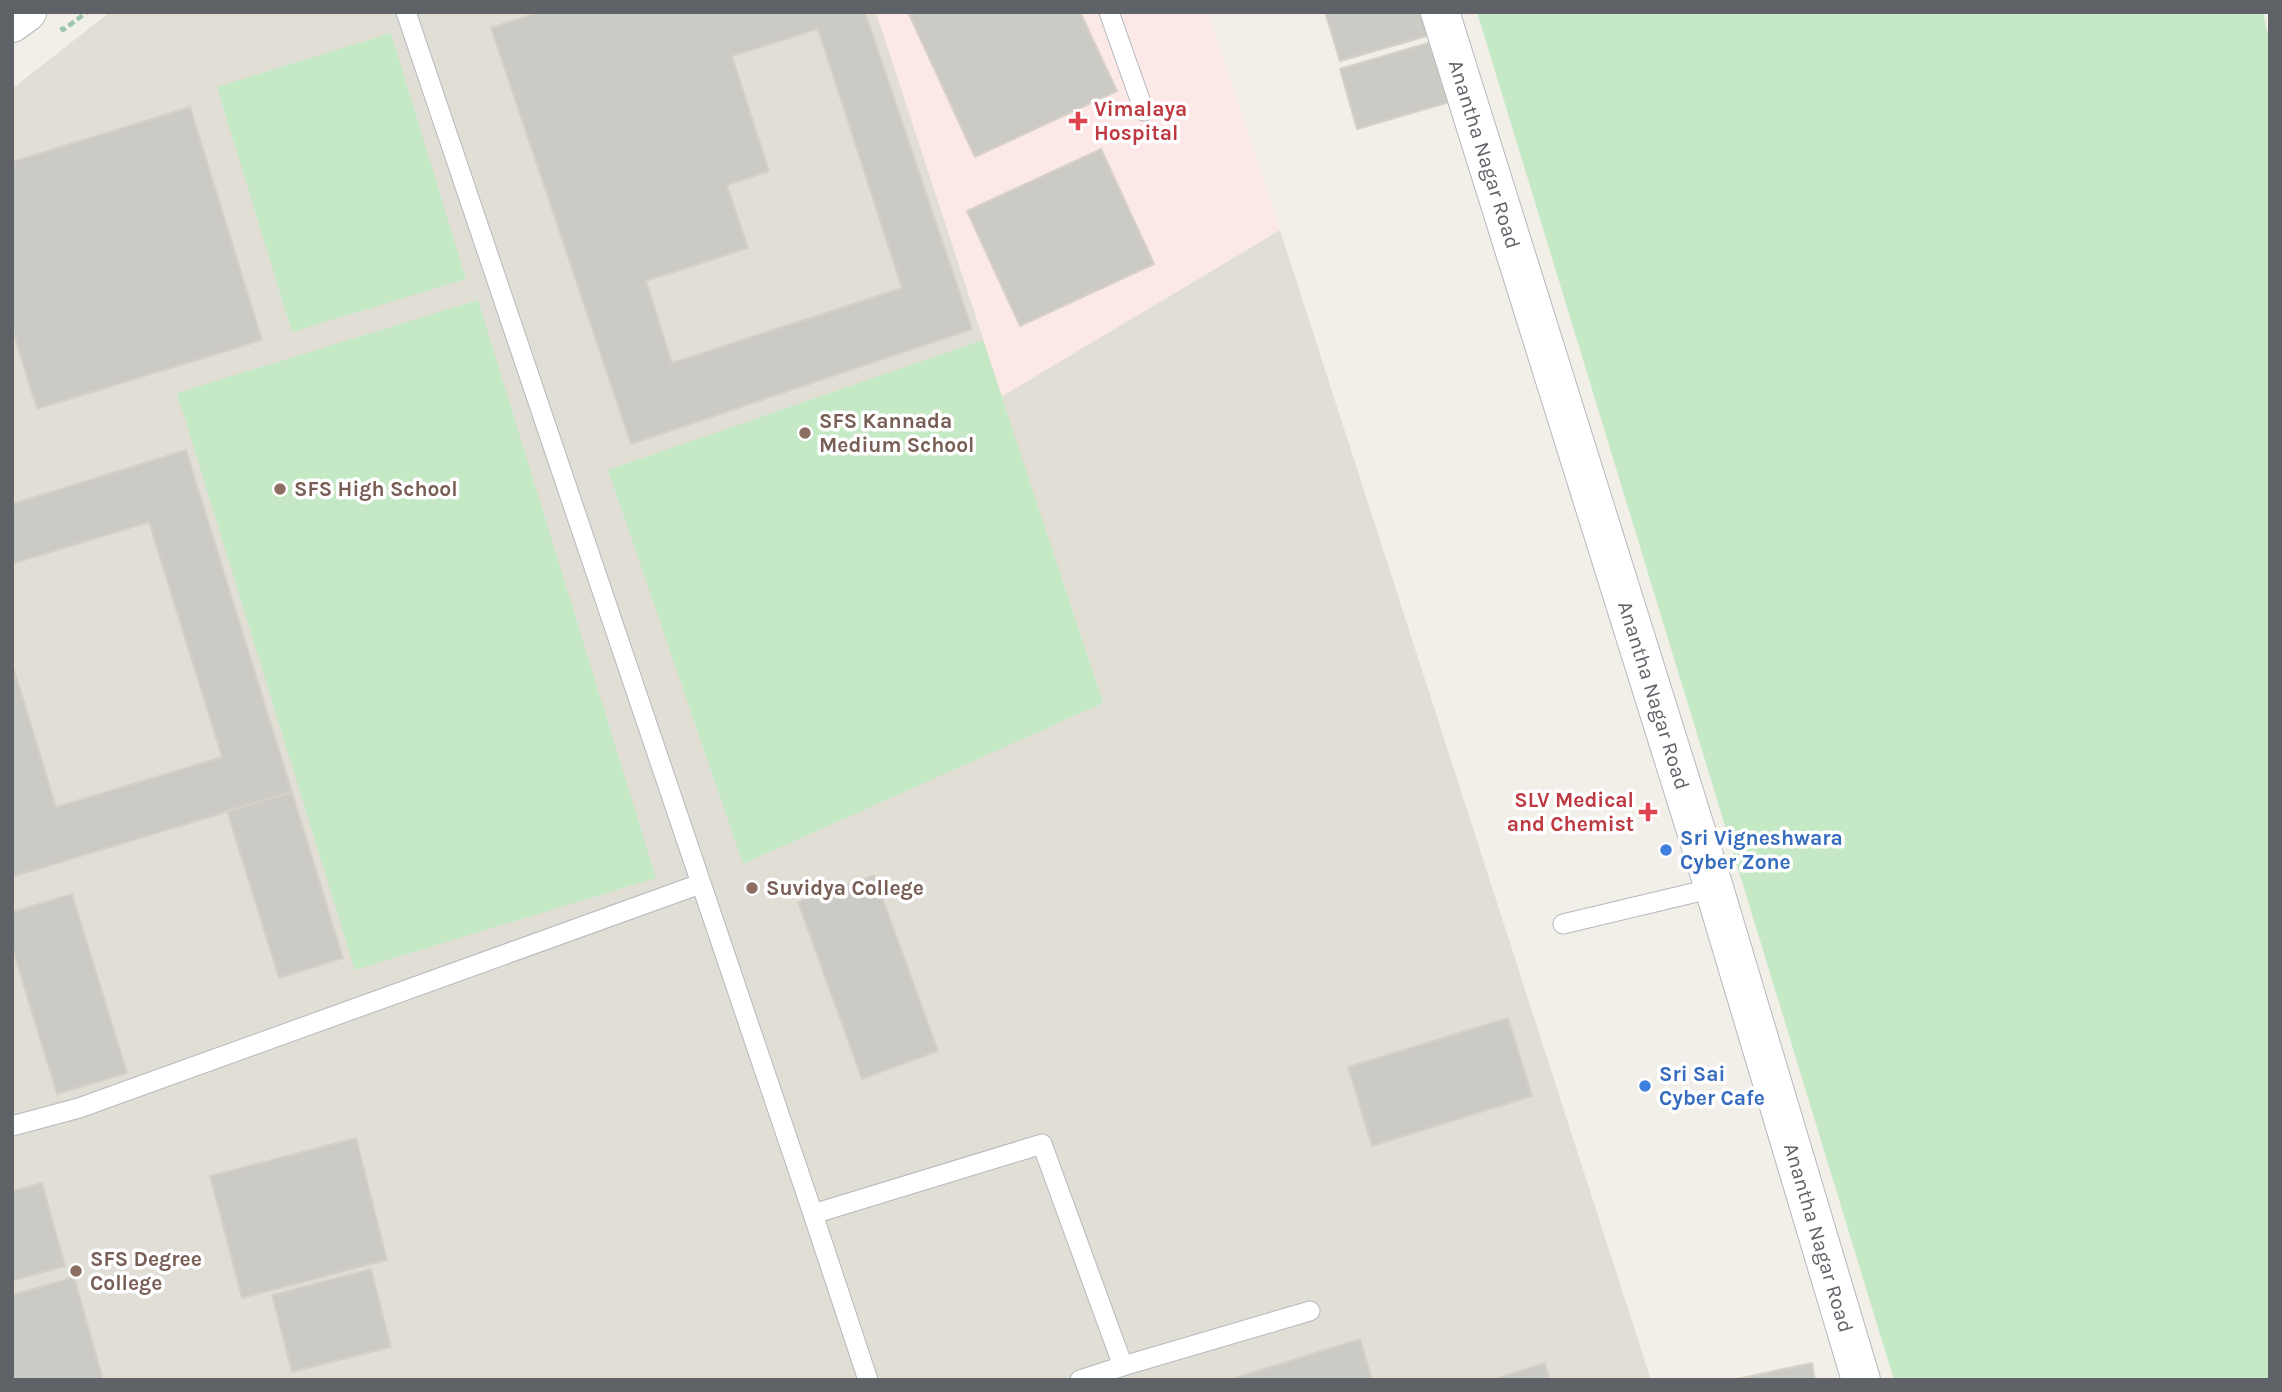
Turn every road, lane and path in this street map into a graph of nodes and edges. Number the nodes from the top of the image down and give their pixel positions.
1 (27, 12) edge
2 (87, 12) edge
3 (406, 12) edge
4 (1109, 12) edge
5 (1440, 12) edge
6 (12, 23) edge
7 (63, 30) dead end
8 (1144, 111) dead end
9 (700, 884) junction
10 (1714, 888) junction
11 (1563, 924) dead end
12 (12, 1126) edge
13 (813, 1214) junction
14 (1310, 1311) dead end
15 (1123, 1366) junction
16 (868, 1380) edge
17 (1080, 1380) edge
18 (1861, 1380) edge

1 - 6 street
2 - 7 path
3 - 9 lane
4 - 8 lane
5 - 10 street, Anantha Nagar Road
9 - 12 lane
9 - 13 lane
10 - 11 lane
10 - 18 street, Anantha Nagar Road
13 - 15 lane
13 - 16 lane
14 - 15 lane
15 - 17 lane

